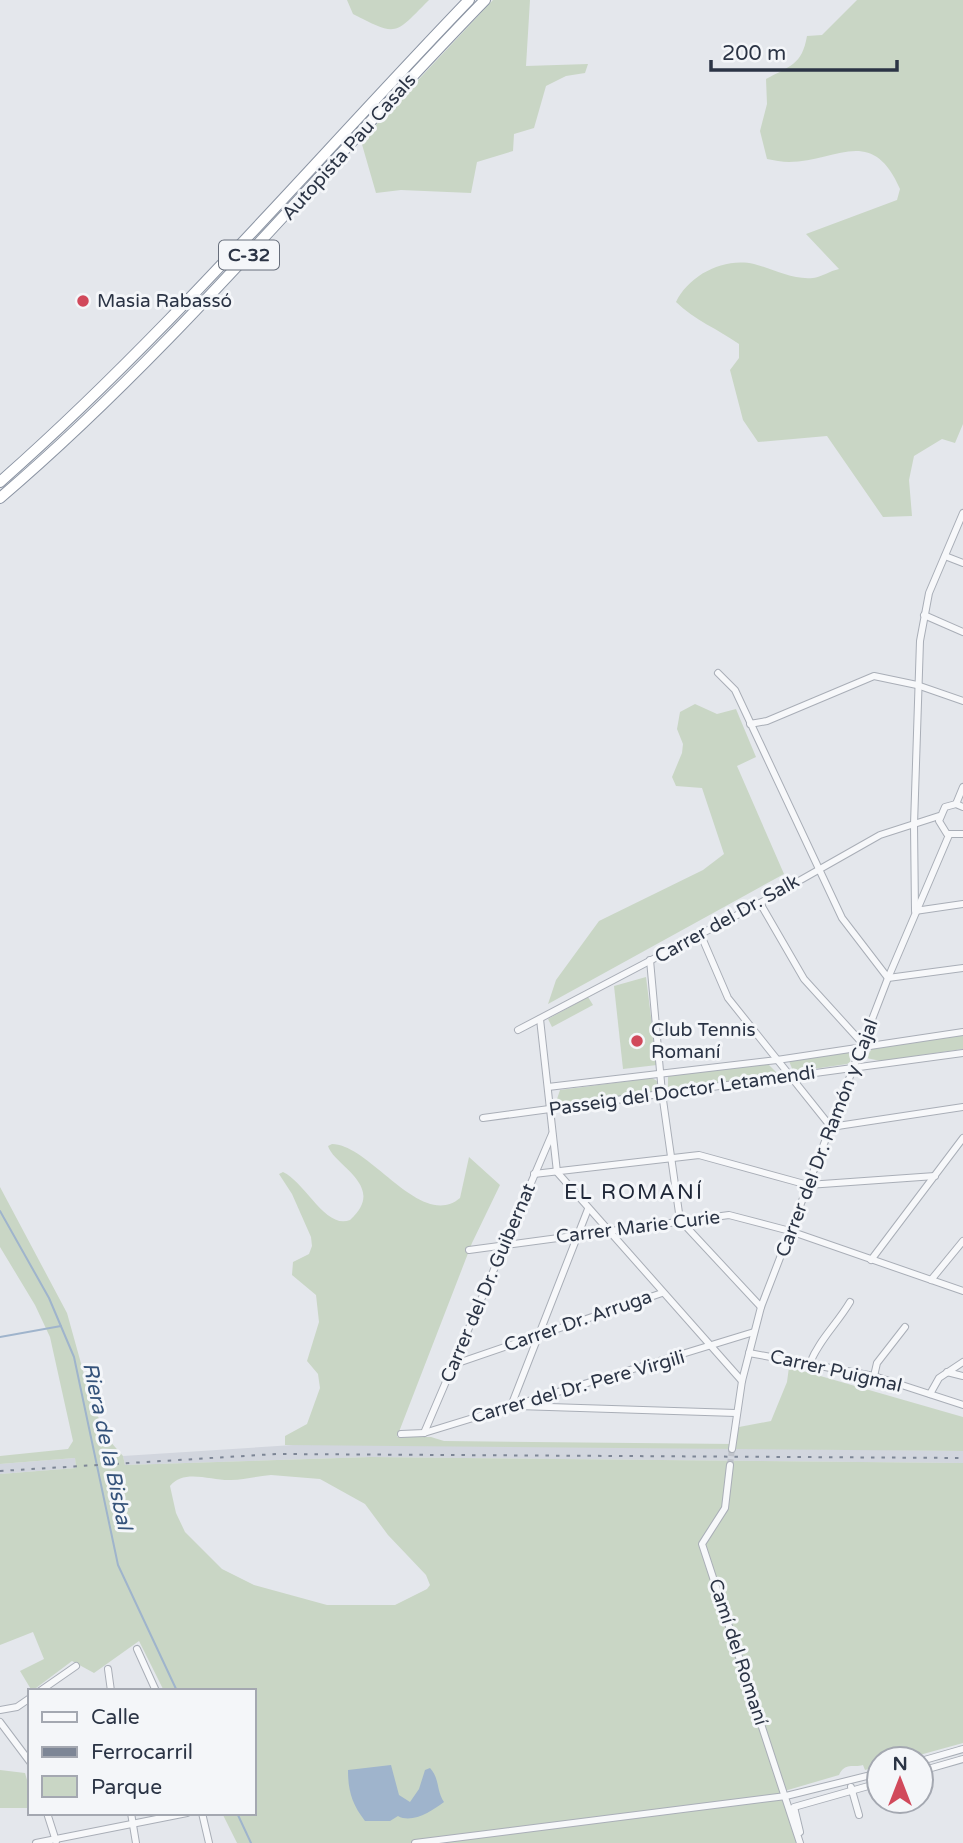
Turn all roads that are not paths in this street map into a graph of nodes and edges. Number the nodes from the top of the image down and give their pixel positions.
1 (469, 0) edge
2 (485, 0) edge
3 (0, 482) edge
4 (0, 498) edge
5 (963, 513) edge
6 (945, 556) junction
7 (963, 563) edge
8 (924, 615) junction
9 (963, 632) edge
10 (718, 673) dead end
11 (917, 685) junction
12 (963, 701) edge
13 (750, 724) junction
14 (963, 787) edge
15 (959, 806) edge
16 (939, 816) junction
17 (914, 825) junction
18 (963, 834) edge
19 (948, 835) junction
20 (818, 869) junction
21 (760, 903) junction
22 (963, 904) edge
23 (915, 911) junction
24 (700, 933) junction
25 (650, 960) junction
26 (963, 968) edge
27 (888, 978) junction
28 (540, 1019) junction
29 (518, 1030) dead end
30 (963, 1032) edge
31 (864, 1045) junction
32 (963, 1052) edge
33 (777, 1060) junction
34 (856, 1068) junction
35 (661, 1075) junction
36 (792, 1077) junction
37 (548, 1087) junction
38 (662, 1093) junction
39 (963, 1107) edge
40 (551, 1109) junction
41 (483, 1118) dead end
42 (831, 1127) junction
43 (553, 1133) junction
44 (963, 1138) edge
45 (673, 1156) junction
46 (557, 1172) junction
47 (534, 1174) junction
48 (935, 1176) junction
49 (808, 1185) junction
50 (588, 1209) junction
51 (680, 1220) junction
52 (607, 1231) junction
53 (790, 1231) junction
54 (580, 1236) junction
55 (963, 1241) edge
56 (506, 1244) junction
57 (469, 1250) dead end
58 (871, 1260) junction
59 (931, 1280) junction
60 (963, 1291) edge
61 (662, 1293) junction
62 (850, 1303) dead end
63 (761, 1307) junction
64 (905, 1328) dead end
65 (754, 1332) junction
66 (536, 1336) junction
67 (710, 1348) junction
68 (749, 1353) junction
69 (963, 1362) edge
70 (455, 1363) junction
71 (810, 1363) junction
72 (947, 1371) junction
73 (874, 1376) junction
74 (963, 1376) edge
75 (742, 1381) junction
76 (930, 1394) junction
77 (963, 1405) edge
78 (511, 1406) junction
79 (736, 1413) junction
80 (424, 1433) junction
81 (401, 1434) dead end
82 (732, 1449) tunnel mouth
83 (730, 1465) tunnel mouth
84 (137, 1650) dead end
85 (76, 1666) dead end
86 (108, 1669) dead end
87 (43, 1689) edge
88 (111, 1689) edge
89 (155, 1689) edge
90 (28, 1699) edge
91 (0, 1710) edge
92 (0, 1722) edge
93 (963, 1749) edge
94 (935, 1757) edge
95 (28, 1759) edge
96 (963, 1759) edge
97 (935, 1767) edge
98 (865, 1777) edge
99 (849, 1782) junction
100 (865, 1787) edge
101 (852, 1791) junction
102 (786, 1796) junction
103 (48, 1815) edge
104 (131, 1815) edge
105 (176, 1815) edge
106 (202, 1815) edge
107 (859, 1815) dead end
108 (132, 1823) junction
109 (801, 1840) edge
110 (56, 1841) edge
111 (36, 1843) edge
112 (136, 1843) edge
113 (209, 1843) edge
114 (415, 1843) edge

1 - 3 highway, Autopista Pau Casals / C-32
2 - 4 highway, Autopista Pau Casals / C-32
5 - 6 street
6 - 7 street
6 - 8 street
8 - 9 street
8 - 11 street
10 - 13 street
11 - 12 street
11 - 13 street
11 - 17 street
13 - 20 street
14 - 15 street
15 - 16 street, Carrer del Dr. Salk
16 - 17 street, Carrer del Dr. Salk
16 - 19 street
17 - 20 street, Carrer del Dr. Salk
17 - 23 street
18 - 19 street
19 - 23 street, Carrer del Dr. Ramón y Cajal
20 - 21 street, Carrer del Dr. Salk
20 - 27 street
21 - 24 street, Carrer del Dr. Salk
21 - 31 street
22 - 23 street
23 - 27 street, Carrer del Dr. Ramón y Cajal
24 - 25 street, Carrer del Dr. Salk
24 - 33 street
25 - 28 street, Carrer del Dr. Salk
25 - 35 street
26 - 27 street
27 - 31 street, Carrer del Dr. Ramón y Cajal
28 - 29 street, Carrer del Dr. Salk
28 - 37 street
30 - 31 street, Passeig del Doctor Letamendi
31 - 33 street, Passeig del Doctor Letamendi
31 - 34 street, Carrer del Dr. Ramón y Cajal
32 - 34 street, Passeig del Doctor Letamendi
33 - 35 street, Passeig del Doctor Letamendi
33 - 36 street
34 - 36 street, Passeig del Doctor Letamendi
34 - 42 street, Carrer del Dr. Ramón y Cajal
35 - 37 street, Passeig del Doctor Letamendi
35 - 38 street
36 - 38 street, Passeig del Doctor Letamendi
36 - 42 street
37 - 40 street
38 - 40 street, Passeig del Doctor Letamendi
38 - 45 street
39 - 42 street
40 - 41 street, Passeig del Doctor Letamendi
40 - 43 street
42 - 49 street, Carrer del Dr. Ramón y Cajal
43 - 46 street
43 - 47 street, Carrer del Dr. Guibernat
44 - 48 street
45 - 46 street
45 - 49 street
45 - 51 street
46 - 47 street
46 - 50 street
47 - 56 street, Carrer del Dr. Guibernat
48 - 49 street
48 - 58 street
49 - 53 street, Carrer del Dr. Ramón y Cajal
50 - 52 street
50 - 54 street
51 - 52 street, Carrer Marie Curie
51 - 53 street, Carrer Marie Curie
51 - 63 street
52 - 54 street, Carrer Marie Curie
52 - 61 street
53 - 58 street, Carrer Marie Curie
53 - 63 street, Carrer del Dr. Ramón y Cajal
54 - 56 street, Carrer Marie Curie
54 - 66 street
55 - 59 street
56 - 57 street, Carrer Marie Curie
56 - 70 street, Carrer del Dr. Guibernat
58 - 59 street, Carrer Marie Curie
59 - 60 street, Carrer Marie Curie
61 - 66 street, Carrer Dr. Arruga
61 - 67 street
62 - 71 street
63 - 65 street, Carrer del Dr. Ramón y Cajal
64 - 73 street
65 - 67 street, Carrer del Dr. Pere Virgili
65 - 68 street, Carrer del Dr. Ramón y Cajal
66 - 70 street, Carrer Dr. Arruga
66 - 78 street
67 - 75 street
67 - 78 street, Carrer del Dr. Pere Virgili
68 - 71 street, Carrer Puigmal
68 - 75 street, Carrer del Dr. Ramón y Cajal
69 - 72 street
70 - 80 street, Carrer del Dr. Guibernat
71 - 73 street, Carrer Puigmal
72 - 74 street
72 - 76 street
73 - 76 street, Carrer Puigmal
75 - 79 street, Carrer del Dr. Ramón y Cajal
76 - 77 street, Carrer Puigmal
78 - 79 street
78 - 80 street, Carrer del Dr. Pere Virgili
79 - 82 street, Carrer del Dr. Ramón y Cajal
80 - 81 street, Carrer del Dr. Pere Virgili
83 - 102 street, Camí del Romaní
84 - 89 street
85 - 87 street
86 - 88 street
90 - 91 street
92 - 95 street
93 - 94 street
96 - 97 street
98 - 99 street
99 - 101 street
99 - 102 street
100 - 101 street
101 - 107 street
101 - 109 street
102 - 109 street, Camí del Romaní
102 - 114 street
103 - 110 street
104 - 108 street
105 - 108 street
106 - 113 street
108 - 110 street
108 - 112 street
110 - 111 street

